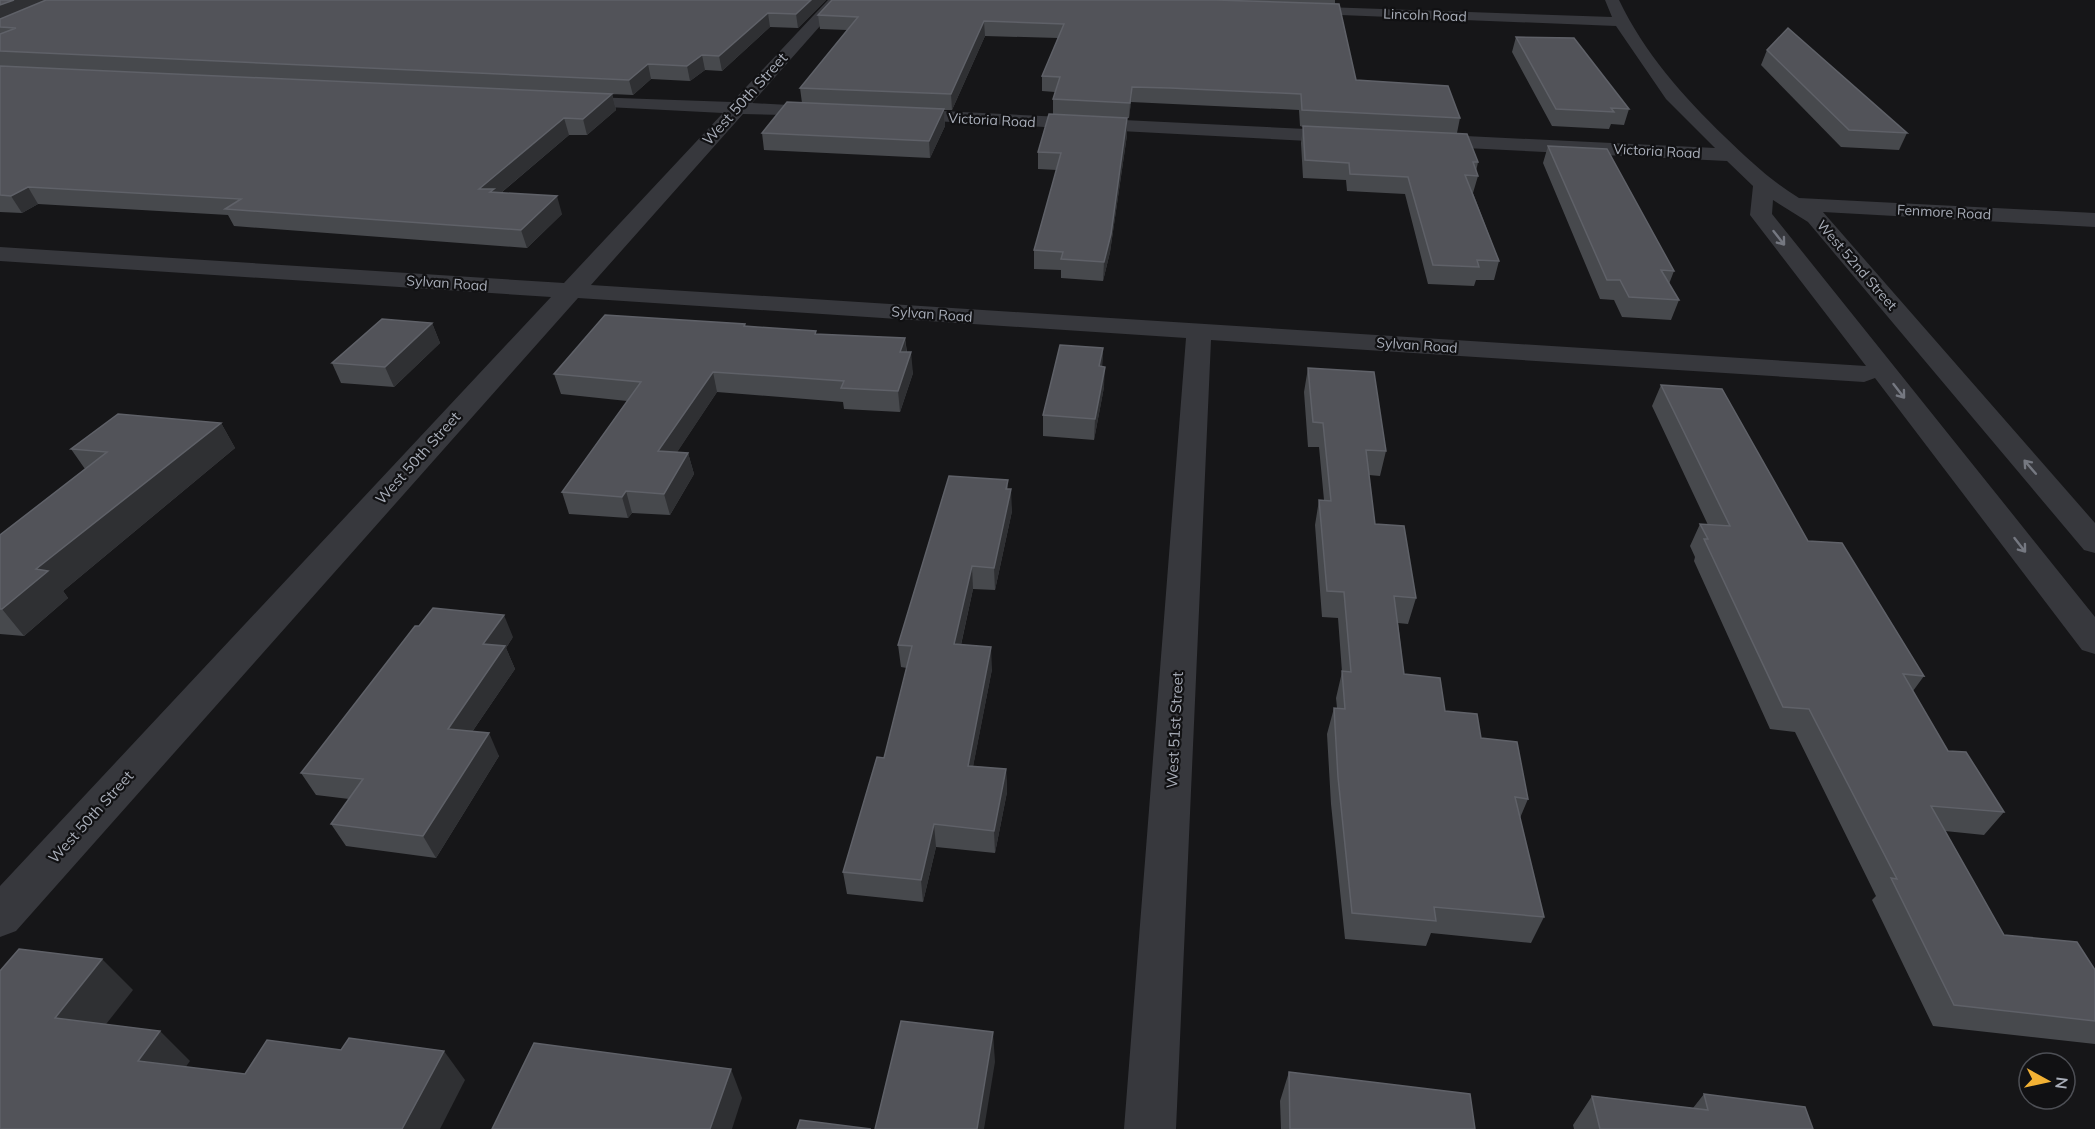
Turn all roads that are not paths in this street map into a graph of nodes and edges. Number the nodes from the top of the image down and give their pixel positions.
1 (836, 0) edge
2 (1612, 0) edge
3 (1275, 10) edge
4 (1622, 22) junction
5 (547, 99) edge
6 (738, 108) junction
7 (845, 113) edge
8 (881, 114) edge
9 (1360, 137) edge
10 (1408, 140) edge
11 (1732, 155) junction
12 (1763, 186) junction
13 (1794, 204) junction
14 (2095, 220) edge
15 (3, 256) edge
16 (570, 291) junction
17 (1199, 331) junction
18 (1864, 374) dead end
19 (2095, 543) edge
20 (2095, 641) edge
21 (0, 916) edge
22 (1150, 1129) edge

1 - 6 street, West 50th Street
2 - 4 street, West 52nd Street
3 - 4 street, Lincoln Road
4 - 11 street, West 52nd Street
5 - 6 street
6 - 7 street
6 - 16 street, West 50th Street
8 - 9 street, Victoria Road
10 - 11 street, Victoria Road
11 - 12 street, West 52nd Street
12 - 13 street, West 52nd Street
12 -> 20 street
13 - 14 street, Fenmore Road
19 -> 13 street, West 52nd Street
15 - 16 street, Sylvan Road
16 - 17 street, Sylvan Road
16 - 21 street, West 50th Street
17 - 18 street, Sylvan Road
17 - 22 street, West 51st Street

